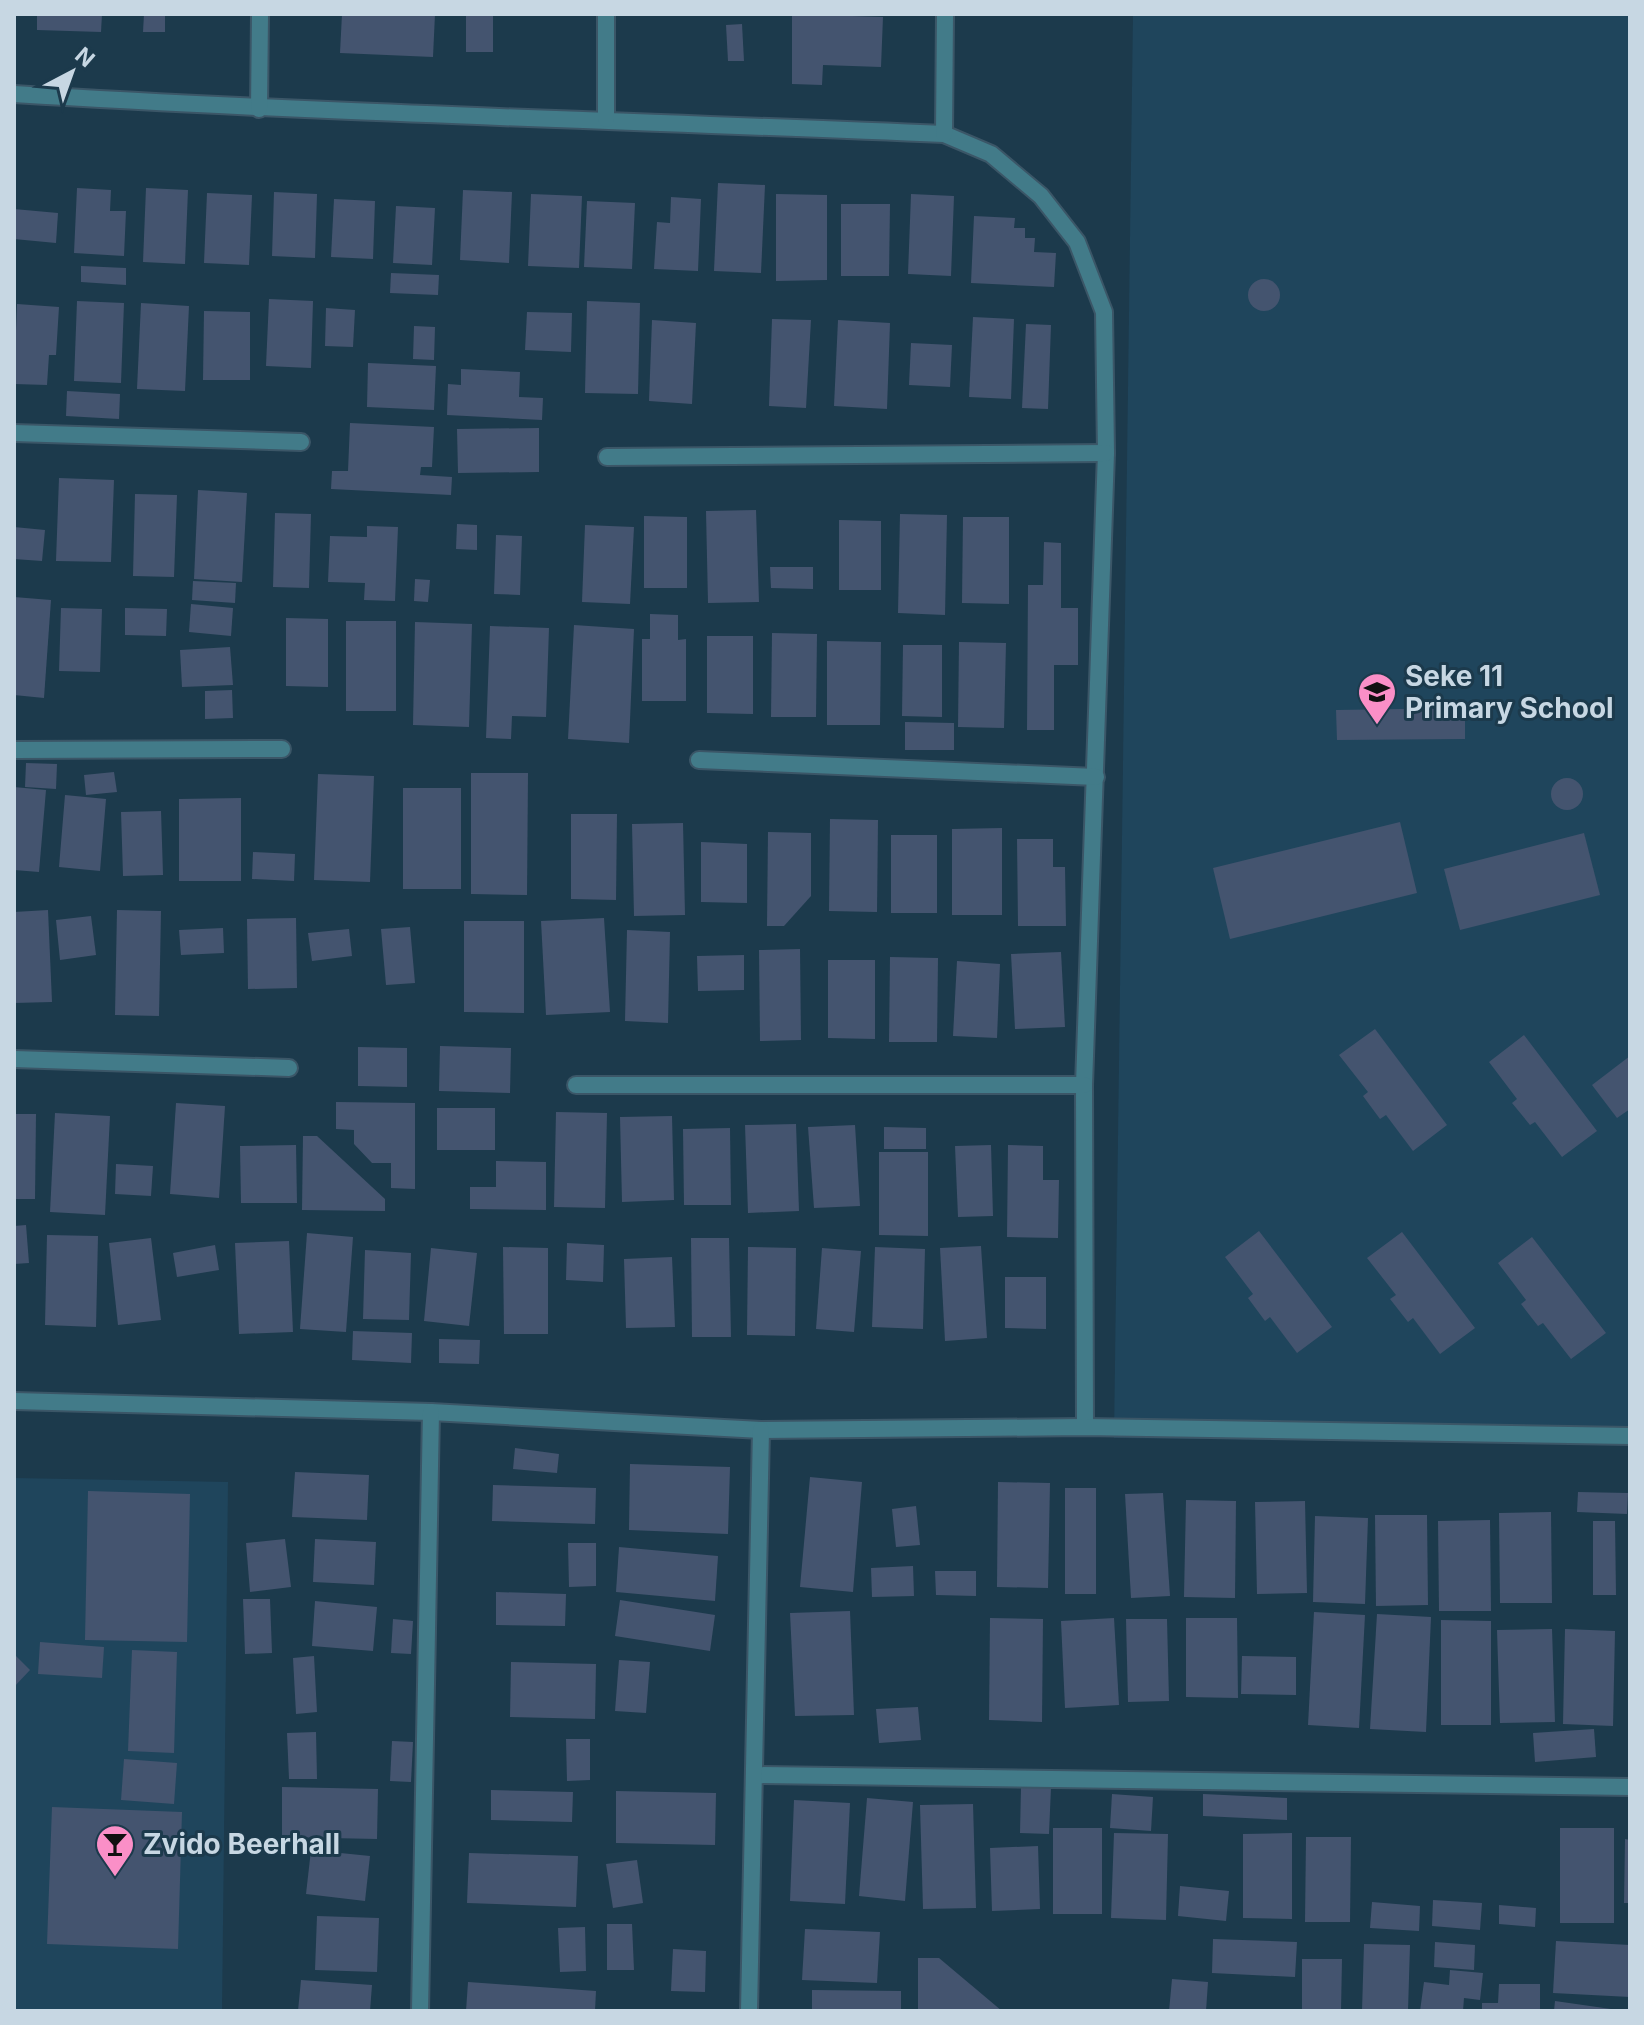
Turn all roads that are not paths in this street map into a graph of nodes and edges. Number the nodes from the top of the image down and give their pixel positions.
1 (260, 14) edge
2 (606, 14) edge
3 (945, 14) edge
4 (14, 94) edge
5 (259, 109) junction
6 (606, 119) junction
7 (944, 134) junction
8 (14, 433) edge
9 (301, 442) dead end
10 (1106, 453) junction
11 (607, 457) dead end
12 (282, 749) dead end
13 (14, 750) edge
14 (699, 760) dead end
15 (1096, 777) junction
16 (14, 1059) edge
17 (289, 1068) dead end
18 (576, 1085) dead end
19 (1084, 1085) junction
20 (14, 1401) edge
21 (431, 1412) junction
22 (1085, 1427) junction
23 (761, 1430) junction
24 (1630, 1436) edge
25 (754, 1775) junction
26 (1630, 1787) edge
27 (420, 2011) edge
28 (749, 2011) edge

1 - 5 street
2 - 6 street
3 - 7 street
4 - 5 street
5 - 6 street
6 - 7 street
7 - 10 street
8 - 9 street
10 - 11 street
10 - 15 street
12 - 13 street
14 - 15 street
15 - 19 street
16 - 17 street
18 - 19 street
19 - 22 street
20 - 21 street
21 - 23 street
21 - 27 street
22 - 23 street
22 - 24 street
23 - 25 street
25 - 26 street
25 - 28 street

